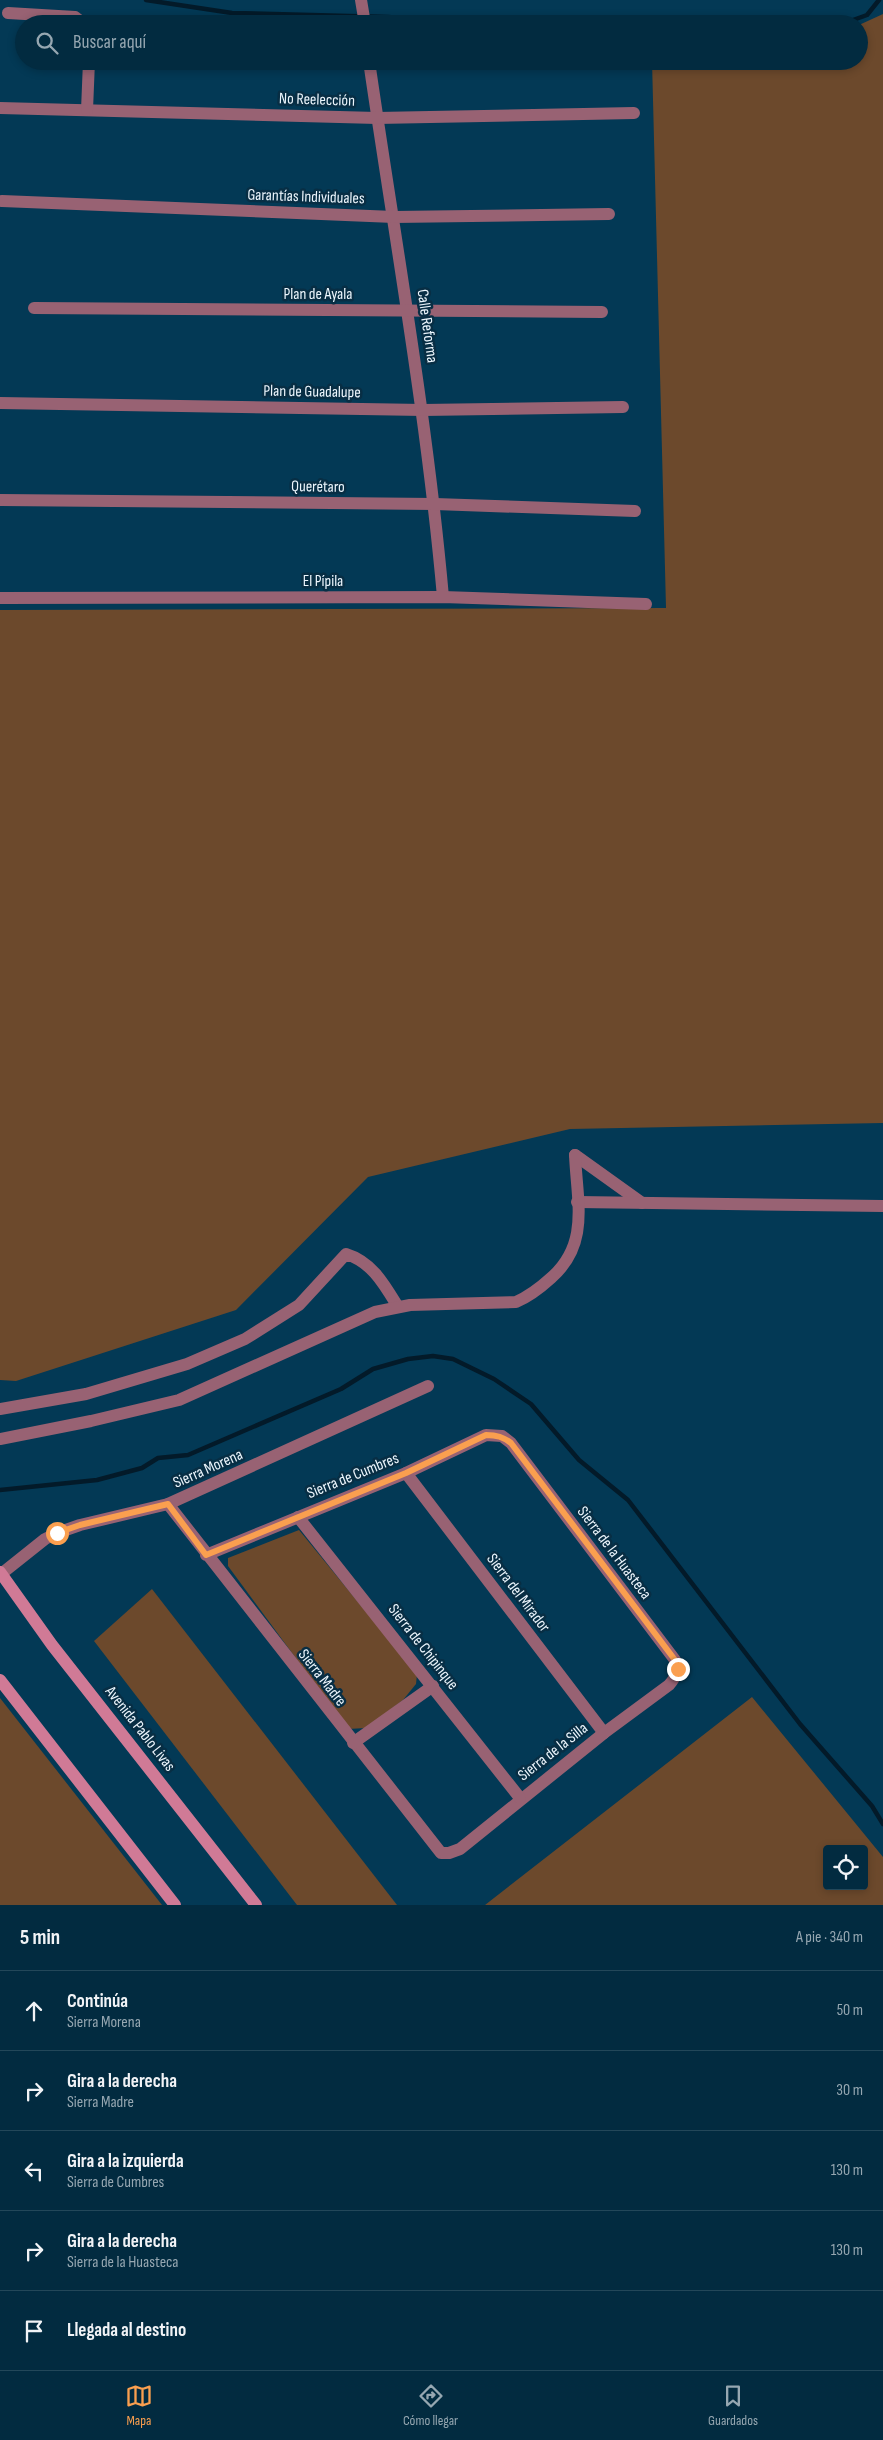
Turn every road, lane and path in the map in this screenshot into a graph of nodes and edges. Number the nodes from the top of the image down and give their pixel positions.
1 (361, 0) edge
2 (8, 14) dead end
3 (30, 15) edge
4 (363, 15) edge
5 (89, 70) edge
6 (370, 70) edge
7 (0, 108) edge
8 (87, 110) junction
9 (634, 113) dead end
10 (378, 118) junction
11 (2, 201) dead end
12 (609, 214) dead end
13 (394, 217) junction
14 (34, 308) dead end
15 (409, 310) junction
16 (602, 312) dead end
17 (0, 403) edge
18 (623, 408) dead end
19 (422, 410) junction
20 (0, 500) edge
21 (435, 504) junction
22 (635, 511) dead end
23 (443, 597) junction
24 (0, 598) edge
25 (646, 604) dead end
26 (577, 1202) junction
27 (642, 1203) junction
28 (883, 1206) edge
29 (398, 1307) junction
30 (428, 1386) dead end
31 (0, 1409) edge
32 (0, 1439) edge
33 (511, 1443) joint
34 (406, 1473) junction
35 (168, 1504) junction
36 (298, 1517) junction
37 (206, 1555) junction
38 (0, 1574) edge
39 (0, 1680) edge
40 (669, 1685) joint
41 (433, 1686) junction
42 (604, 1732) junction
43 (353, 1743) junction
44 (520, 1798) junction
45 (460, 1849) joint
46 (175, 1905) edge
47 (256, 1905) edge

1 - 4 street
2 - 3 street
5 - 8 street
6 - 10 street, Calle Reforma
7 - 8 street, No Reelección
8 - 10 street, No Reelección
9 - 10 street, No Reelección
10 - 13 street, Calle Reforma
11 - 13 street, Garantías Individuales
12 - 13 street, Garantías Individuales
13 - 15 street, Calle Reforma
14 - 15 street, Plan de Ayala
15 - 16 street, Plan de Ayala
15 - 19 street, Calle Reforma
17 - 19 street, Plan de Guadalupe
18 - 19 street, Plan de Guadalupe
19 - 21 street, Calle Reforma
20 - 21 street, Querétaro
21 - 22 street, Querétaro
21 - 23 street, Calle Reforma
23 - 24 street, El Pípila
23 - 25 street, El Pípila
26 - 27 street
26 - 27 street
26 - 29 street
27 - 28 street
29 - 31 street
29 - 32 street
30 - 35 street, Sierra Morena
33 - 34 street, Sierra de Cumbres
33 - 40 street, Sierra de la Huasteca
34 - 36 street, Sierra de Cumbres
34 - 42 street, Sierra del Mirador
35 - 37 street, Sierra Madre
35 - 38 street, Sierra Morena
36 - 37 street, Sierra de Cumbres
36 - 41 street, Sierra de Chipinque
37 - 43 street, Sierra Madre
38 - 47 main road, Avenida Pablo Livas
39 - 46 main road
40 - 42 street, Sierra de la Silla
41 - 43 street
41 - 44 street, Sierra de Chipinque
42 - 44 street, Sierra de la Silla
43 - 45 street, Sierra Madre
44 - 45 street, Sierra de la Silla

